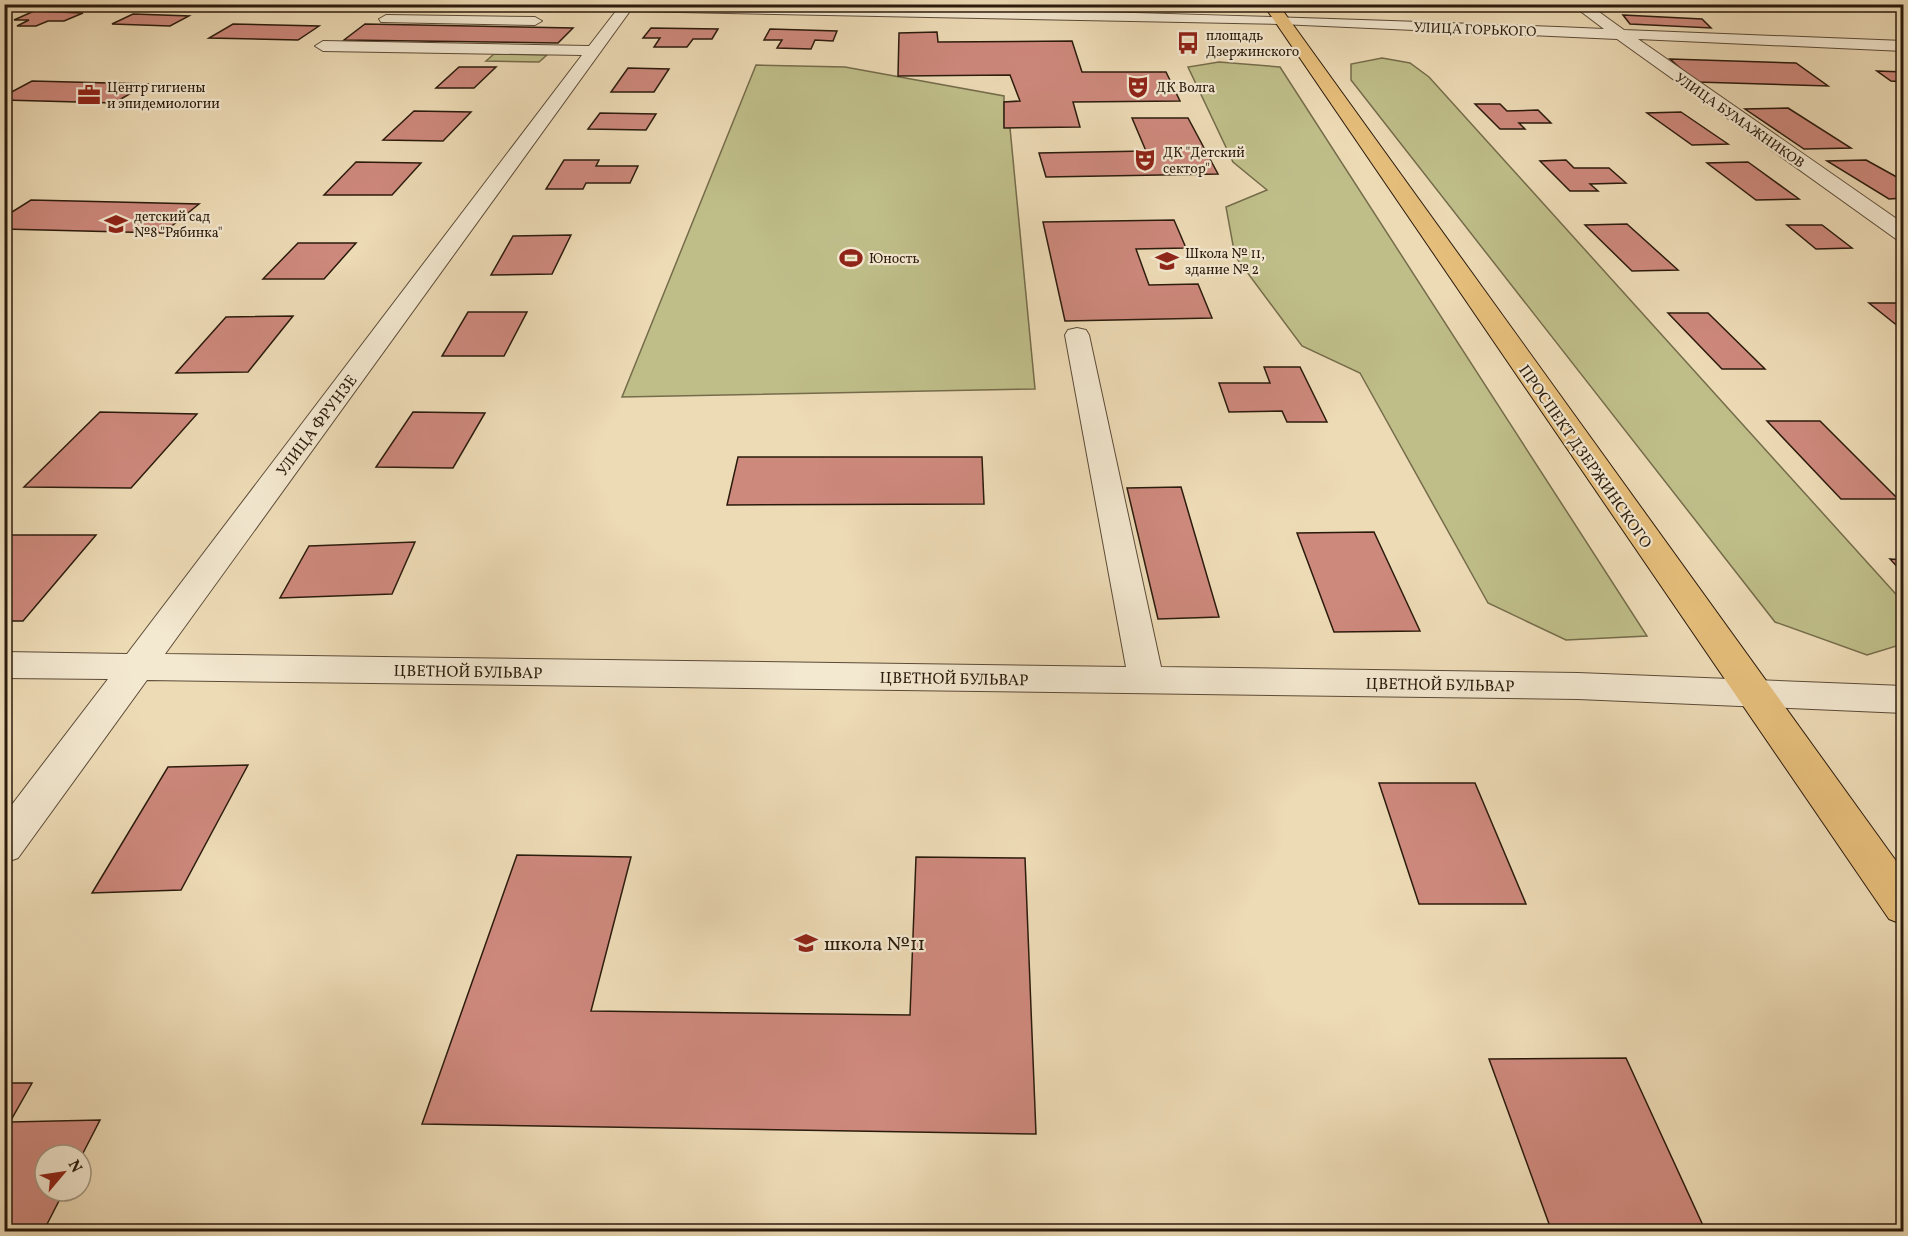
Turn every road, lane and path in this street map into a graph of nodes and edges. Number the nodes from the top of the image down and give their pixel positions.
1 (507, 4) edge
2 (1578, 4) edge
3 (1275, 12) edge
4 (616, 14) edge
5 (386, 19) dead end
6 (546, 21) dead end
7 (1618, 34) junction
8 (323, 46) dead end
9 (1904, 46) edge
10 (594, 51) junction
11 (1904, 234) edge
12 (1077, 334) dead end
13 (4, 664) edge
14 (138, 667) junction
15 (1146, 680) junction
16 (1753, 695) junction
17 (1904, 700) edge
18 (4, 846) edge
19 (1904, 906) edge

1 - 4 street, УЛИЦА ГОРЬКОГО
2 - 7 street, УЛИЦА БУМАЖНИКОВ
3 - 4 street, УЛИЦА ГОРЬКОГО
3 - 7 street, УЛИЦА ГОРЬКОГО
3 - 16 main road, ПРОСПЕКТ ДЗЕРЖИНСКОГО
4 - 10 street, УЛИЦА ФРУНЗЕ
5 - 6 street
7 - 9 street, УЛИЦА ГОРЬКОГО
7 - 11 street, УЛИЦА БУМАЖНИКОВ
8 - 10 street
10 - 14 street, УЛИЦА ФРУНЗЕ
12 - 15 street
13 - 14 street, ЦВЕТНОЙ БУЛЬВАР
14 - 15 street, ЦВЕТНОЙ БУЛЬВАР
14 - 18 street, УЛИЦА ФРУНЗЕ
15 - 16 street, ЦВЕТНОЙ БУЛЬВАР
16 - 17 street, ЦВЕТНОЙ БУЛЬВАР
16 - 19 main road, ПРОСПЕКТ ДЗЕРЖИНСКОГО

